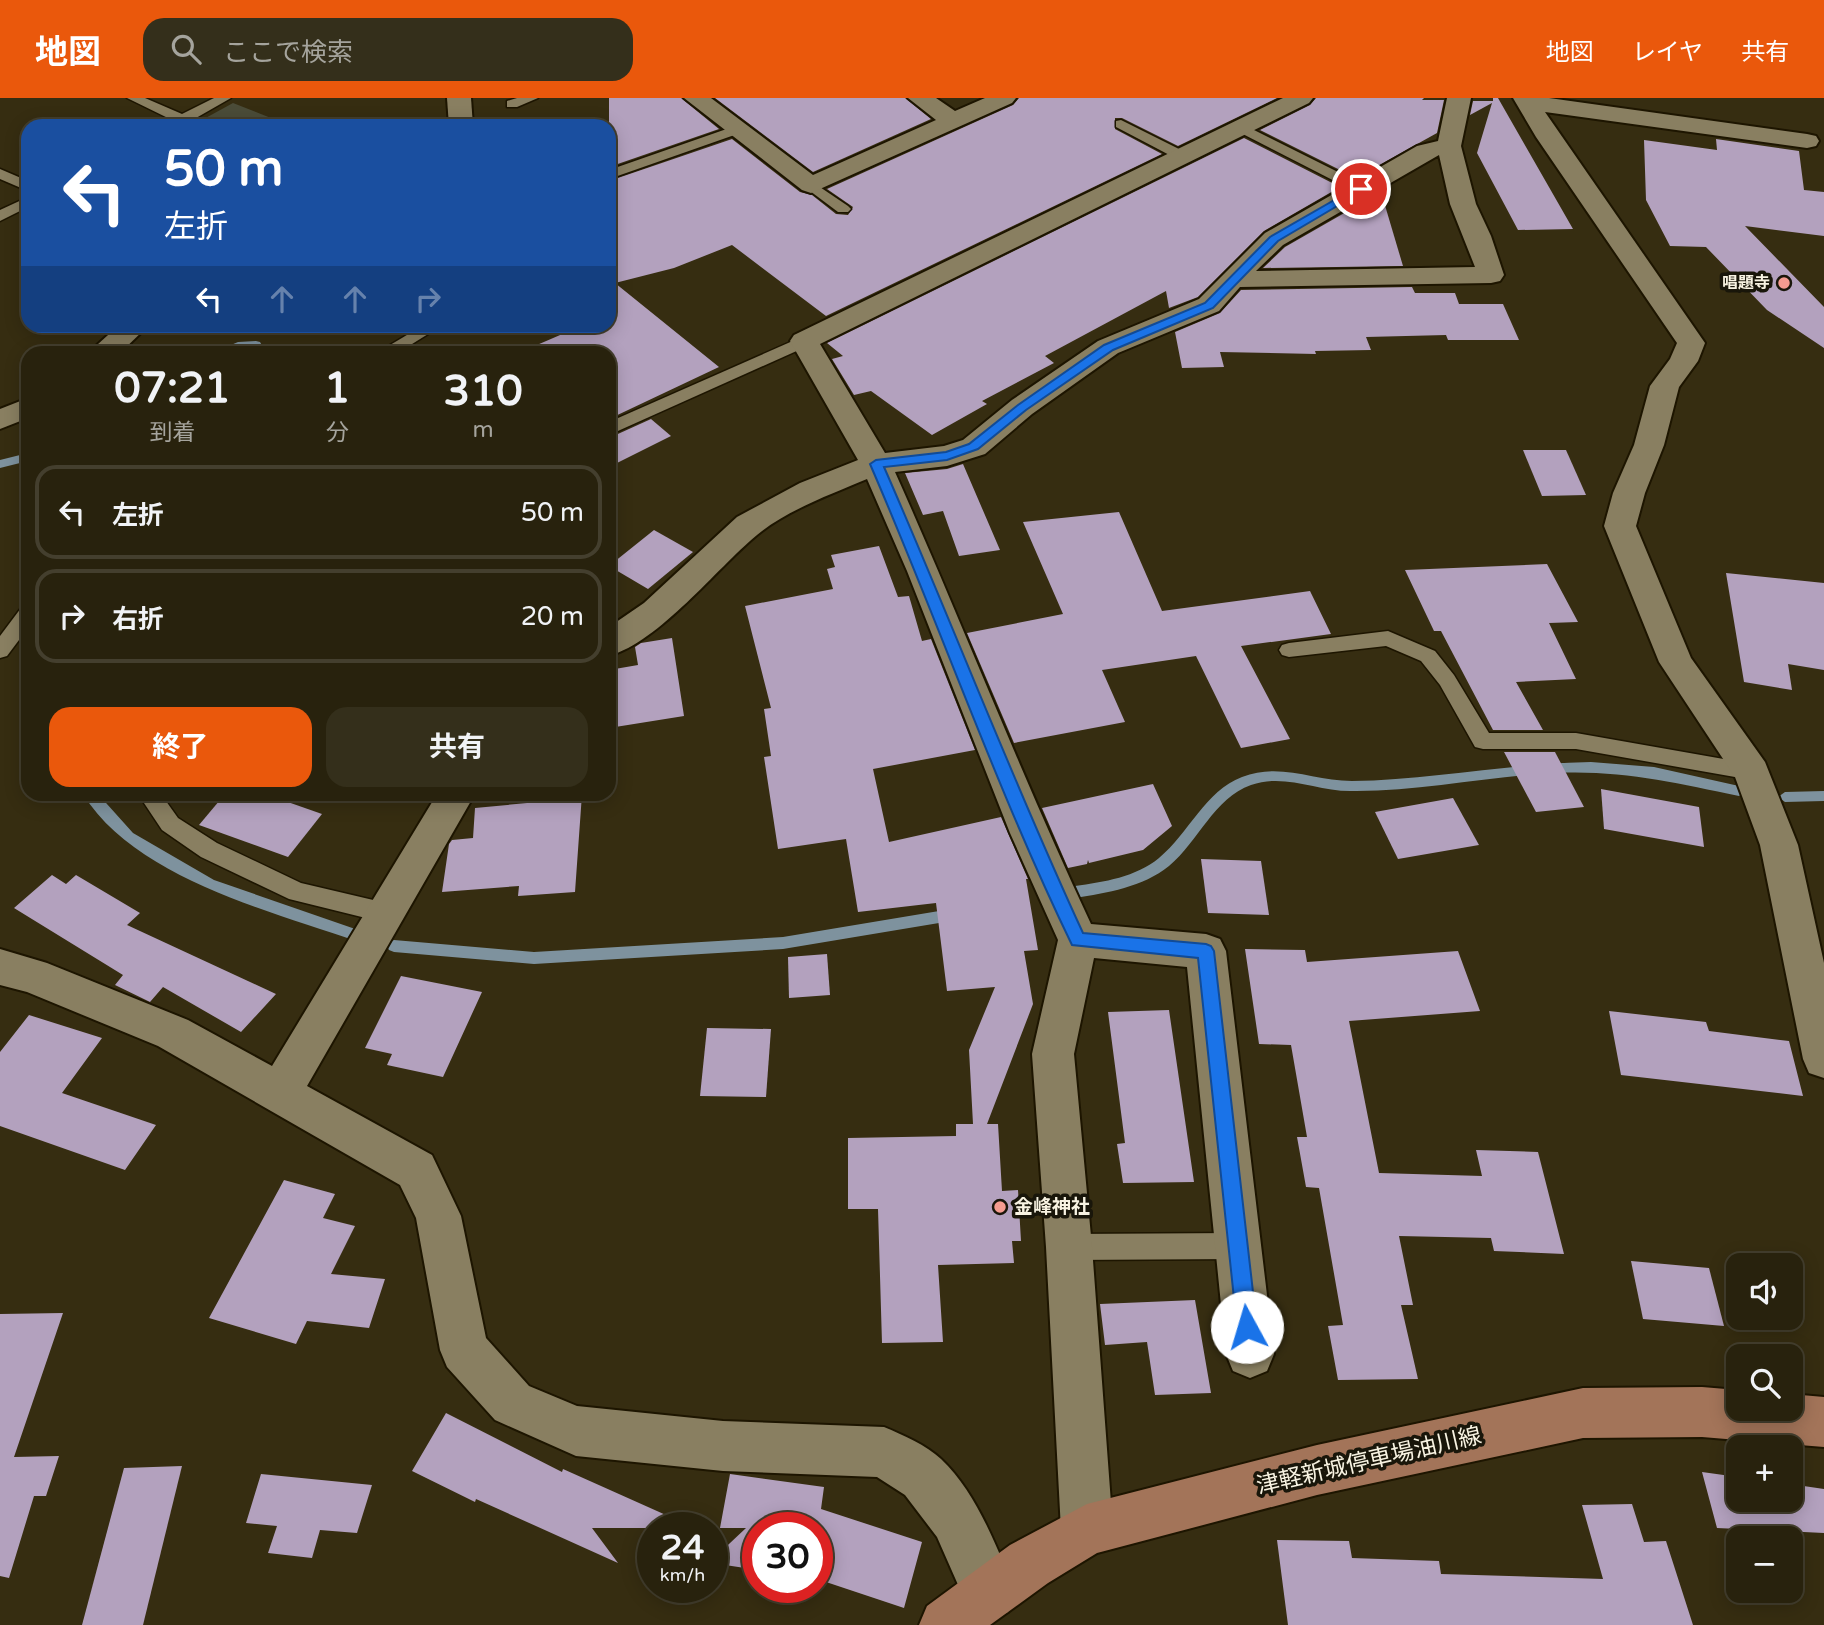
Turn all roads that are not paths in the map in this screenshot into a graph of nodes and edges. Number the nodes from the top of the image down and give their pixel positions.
1 (134, 98) edge
2 (224, 98) edge
3 (459, 98) edge
4 (531, 98) edge
5 (696, 98) edge
6 (920, 98) edge
7 (1004, 98) edge
8 (1301, 98) edge
9 (1459, 98) edge
10 (1526, 100) edge
11 (512, 104) dead end
12 (170, 119) edge
13 (185, 119) edge
14 (460, 119) edge
15 (954, 121) junction
16 (1121, 124) dead end
17 (1240, 127) junction
18 (738, 130) junction
19 (1807, 141) dead end
20 (1449, 146) junction
21 (1182, 156) junction
22 (0, 173) edge
23 (616, 173) edge
24 (21, 184) edge
25 (811, 185) junction
26 (1361, 189) junction
27 (21, 205) edge
28 (844, 209) dead end
29 (0, 216) edge
30 (1232, 279) junction
31 (126, 333) edge
32 (420, 333) edge
33 (804, 341) junction
34 (110, 346) edge
35 (397, 346) edge
36 (21, 410) edge
37 (0, 420) edge
38 (616, 426) edge
39 (876, 464) junction
40 (21, 622) edge
41 (616, 639) edge
42 (1289, 650) dead end
43 (0, 651) edge
44 (1752, 772) junction
45 (154, 801) edge
46 (453, 801) edge
47 (386, 913) junction
48 (1077, 940) junction
49 (0, 967) edge
50 (1824, 1059) edge
51 (279, 1094) junction
52 (1238, 1246) junction
53 (1069, 1247) junction
54 (1250, 1353) dead end
55 (1824, 1422) edge
56 (1087, 1530) junction
57 (989, 1593) junction
58 (946, 1625) edge

1 - 12 lane
2 - 13 lane
3 - 14 street
4 - 11 lane
5 - 18 street
6 - 15 street
7 - 15 street
8 - 17 street
9 - 20 street
10 - 19 street
10 - 44 street
15 - 25 street
16 - 21 lane
17 - 21 street
17 - 26 lane
18 - 23 lane
18 - 25 street
20 - 26 street
20 - 30 street
21 - 33 street
22 - 24 lane
25 - 28 lane
26 - 30 street
27 - 29 lane
30 - 39 street
31 - 34 street
32 - 35 lane
33 - 38 lane
33 - 39 street
36 - 37 street
39 - 41 street
39 - 48 street
40 - 43 lane
42 - 44 lane
44 - 50 street
45 - 47 lane
46 - 47 street
47 - 51 street
48 - 52 street
48 - 53 street
49 - 51 street
51 - 57 street
52 - 53 lane
52 - 54 street
53 - 56 street
55 - 56 main road, 津軽新城停車場油川線
56 - 57 main road, 津軽新城停車場油川線
57 - 58 main road, 津軽新城停車場油川線

